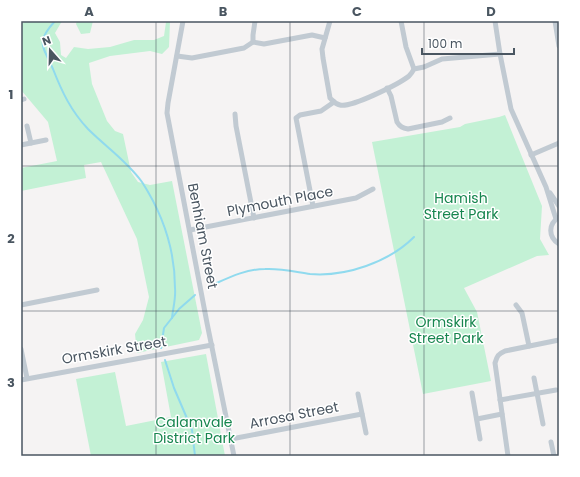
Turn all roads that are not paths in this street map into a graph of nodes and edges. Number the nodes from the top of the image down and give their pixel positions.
1 (183, 21) edge
2 (255, 21) edge
3 (330, 21) edge
4 (401, 21) edge
5 (495, 21) edge
6 (555, 21) edge
7 (325, 38) junction
8 (253, 42) junction
9 (559, 46) edge
10 (500, 54) junction
11 (177, 56) junction
12 (414, 69) junction
13 (387, 88) junction
14 (334, 102) junction
15 (235, 114) dead end
16 (450, 118) dead end
17 (27, 126) dead end
18 (46, 140) dead end
19 (31, 143) junction
20 (559, 143) edge
21 (21, 144) edge
22 (531, 155) junction
23 (546, 187) junction
24 (373, 189) dead end
25 (313, 206) junction
26 (559, 206) edge
27 (254, 218) junction
28 (557, 218) edge
29 (190, 230) junction
30 (559, 244) edge
31 (97, 290) dead end
32 (21, 305) edge
33 (516, 305) dead end
34 (559, 340) edge
35 (212, 345) junction
36 (529, 346) junction
37 (21, 349) edge
38 (27, 378) junction
39 (534, 378) dead end
40 (21, 380) edge
41 (556, 390) dead end
42 (472, 393) dead end
43 (358, 394) dead end
44 (537, 394) junction
45 (500, 400) junction
46 (362, 414) junction
47 (502, 414) junction
48 (476, 419) junction
49 (543, 424) dead end
50 (366, 433) dead end
51 (231, 439) junction
52 (480, 439) dead end
53 (550, 442) dead end
54 (234, 456) edge
55 (508, 456) edge
56 (554, 456) edge

1 - 11 street, Benhiam Street
2 - 8 street
3 - 7 street
4 - 12 street
5 - 10 street
6 - 9 street
7 - 8 street
7 - 14 street
8 - 11 street
10 - 12 street
10 - 22 street
11 - 29 street, Benhiam Street
12 - 13 street
13 - 14 street
13 - 16 street
14 - 25 street
15 - 27 street
17 - 19 street
18 - 19 street
19 - 21 street
20 - 22 street
22 - 23 street
23 - 26 street
23 - 28 street
24 - 25 street, Plymouth Place
25 - 27 street, Plymouth Place
27 - 29 street, Plymouth Place
28 - 30 street
29 - 35 street, Benhiam Street
31 - 32 street
33 - 36 street
34 - 36 street
35 - 38 street, Ormskirk Street
35 - 51 street, Benhiam Street
36 - 45 street
37 - 38 street
38 - 40 street, Ormskirk Street
39 - 44 street
41 - 44 street
42 - 48 street
43 - 46 street
44 - 45 street
44 - 49 street
45 - 47 street
46 - 50 street
46 - 51 street, Arrosa Street
47 - 48 street
47 - 55 street
48 - 52 street
51 - 54 street, Benhiam Street
53 - 56 street

